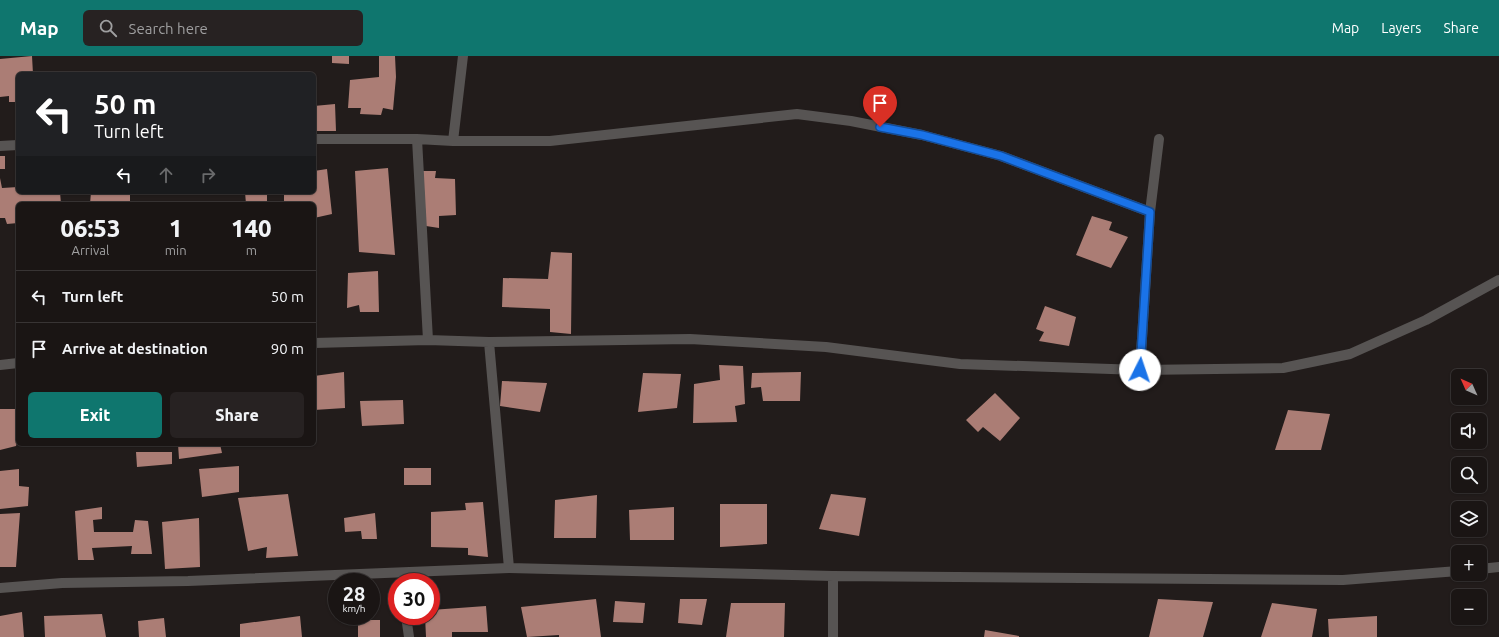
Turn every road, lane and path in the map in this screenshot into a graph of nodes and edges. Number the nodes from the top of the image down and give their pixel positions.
1 (463, 56) edge
2 (417, 139) junction
3 (1159, 139) dead end
4 (316, 140) edge
5 (454, 141) junction
6 (16, 145) edge
7 (0, 146) edge
8 (1150, 212) junction
9 (1499, 280) edge
10 (428, 340) junction
11 (489, 342) junction
12 (316, 343) edge
13 (16, 363) edge
14 (0, 364) edge
15 (1140, 370) junction
16 (1499, 567) edge
17 (509, 568) junction
18 (1487, 568) edge
19 (1451, 572) edge
20 (440, 574) edge
21 (833, 576) junction
22 (388, 577) edge
23 (0, 588) edge
24 (407, 625) edge
25 (409, 637) edge
26 (833, 637) edge

1 - 5 street
2 - 4 street
2 - 5 street
2 - 10 street
3 - 8 street
5 - 8 street
6 - 7 street
8 - 15 street
9 - 15 street
10 - 11 street
10 - 12 street
11 - 15 street
11 - 17 street
13 - 14 street
16 - 18 street
17 - 20 street
17 - 21 street
19 - 21 street
21 - 26 street
22 - 23 street
24 - 25 street

